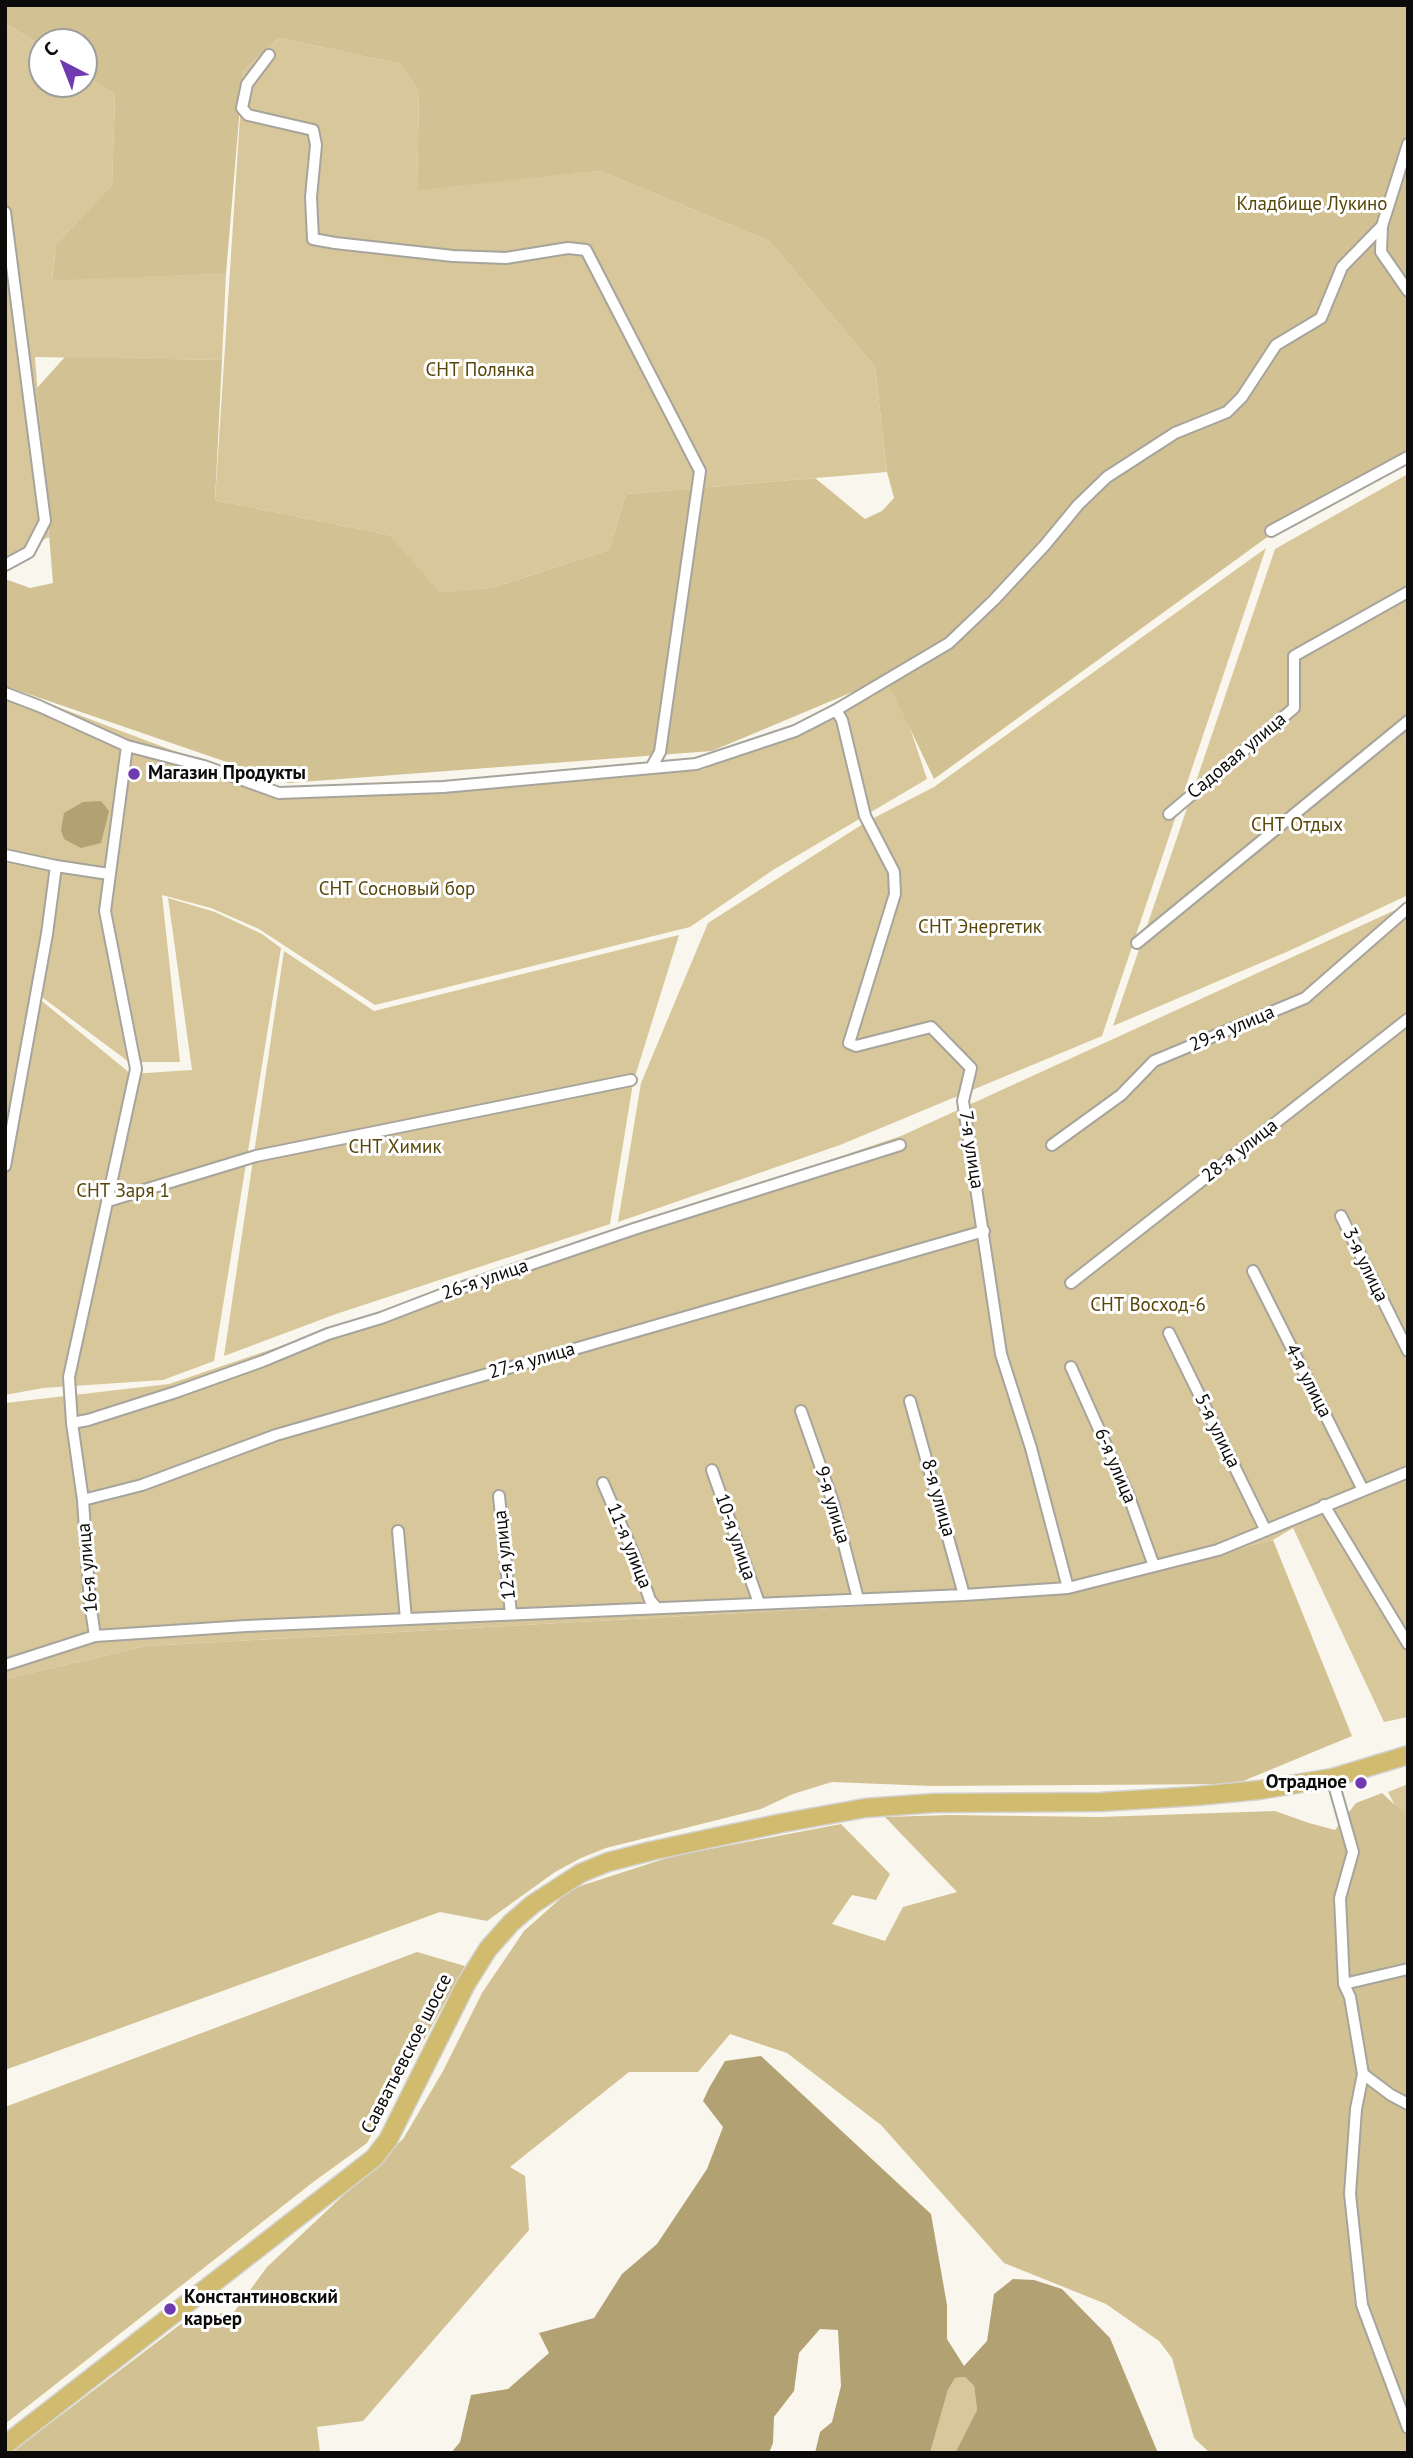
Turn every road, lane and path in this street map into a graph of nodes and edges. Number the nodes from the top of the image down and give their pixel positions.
1 (269, 55) dead end
2 (1408, 145) edge
3 (5, 212) edge
4 (1381, 226) junction
5 (1408, 290) edge
6 (1408, 457) edge
7 (1271, 531) dead end
8 (5, 565) edge
9 (1408, 592) edge
10 (5, 693) edge
11 (836, 710) junction
12 (1408, 721) edge
13 (127, 746) junction
14 (651, 768) junction
15 (1169, 814) dead end
16 (5, 855) edge
17 (56, 866) junction
18 (109, 874) junction
19 (1407, 910) edge
20 (1138, 943) dead end
21 (1408, 1018) edge
22 (631, 1080) dead end
23 (900, 1145) dead end
24 (1052, 1145) dead end
25 (5, 1166) edge
26 (108, 1201) junction
27 (1341, 1216) dead end
28 (984, 1231) junction
29 (1253, 1271) dead end
30 (1071, 1283) dead end
31 (1169, 1333) dead end
32 (1408, 1351) edge
33 (1071, 1367) dead end
34 (910, 1401) dead end
35 (801, 1411) dead end
36 (72, 1423) junction
37 (712, 1470) dead end
38 (1408, 1472) edge
39 (603, 1483) dead end
40 (1363, 1490) junction
41 (499, 1496) dead end
42 (83, 1500) junction
43 (1324, 1506) junction
44 (1265, 1529) junction
45 (398, 1531) dead end
46 (1154, 1566) junction
47 (1068, 1588) junction
48 (964, 1595) junction
49 (858, 1600) junction
50 (759, 1603) junction
51 (657, 1608) junction
52 (511, 1614) junction
53 (406, 1619) junction
54 (95, 1636) junction
55 (1408, 1644) edge
56 (5, 1665) edge
57 (1408, 1755) edge
58 (1332, 1779) junction
59 (1408, 1969) edge
60 (1345, 1984) junction
61 (1363, 2074) junction
62 (1408, 2104) edge
63 (1408, 2428) edge
64 (5, 2445) edge

1 - 14 street
2 - 4 street
3 - 8 street
4 - 5 street
4 - 11 street
6 - 7 street
9 - 15 street, Садовая улица
10 - 13 street
11 - 14 street
11 - 28 street, 7-я улица
12 - 20 street
13 - 14 street
13 - 18 street, 16-я улица
16 - 17 street
17 - 18 street
17 - 25 street
18 - 26 street, 16-я улица
19 - 24 street, 29-я улица
21 - 30 street, 28-я улица
22 - 26 street
23 - 36 street, 26-я улица
26 - 36 street, 16-я улица
27 - 32 street, 3-я улица
28 - 42 street, 27-я улица
28 - 47 street, 7-я улица
29 - 40 street, 4-я улица
31 - 44 street, 5-я улица
33 - 46 street, 6-я улица
34 - 48 street, 8-я улица
35 - 49 street, 9-я улица
36 - 42 street, 16-я улица
37 - 50 street, 10-я улица
38 - 40 street
39 - 51 street, 11-я улица
40 - 43 street
41 - 52 street, 12-я улица
42 - 54 street, 16-я улица
43 - 44 street
43 - 55 street
44 - 46 street
45 - 53 street
46 - 47 street
47 - 48 street
48 - 49 street
49 - 50 street
50 - 51 street
51 - 52 street
52 - 53 street
53 - 54 street
54 - 56 street
57 - 58 main road, Савватьевское шоссе
58 - 60 street
58 - 64 main road, Савватьевское шоссе
59 - 60 street
60 - 61 street
61 - 62 street
61 - 63 street

